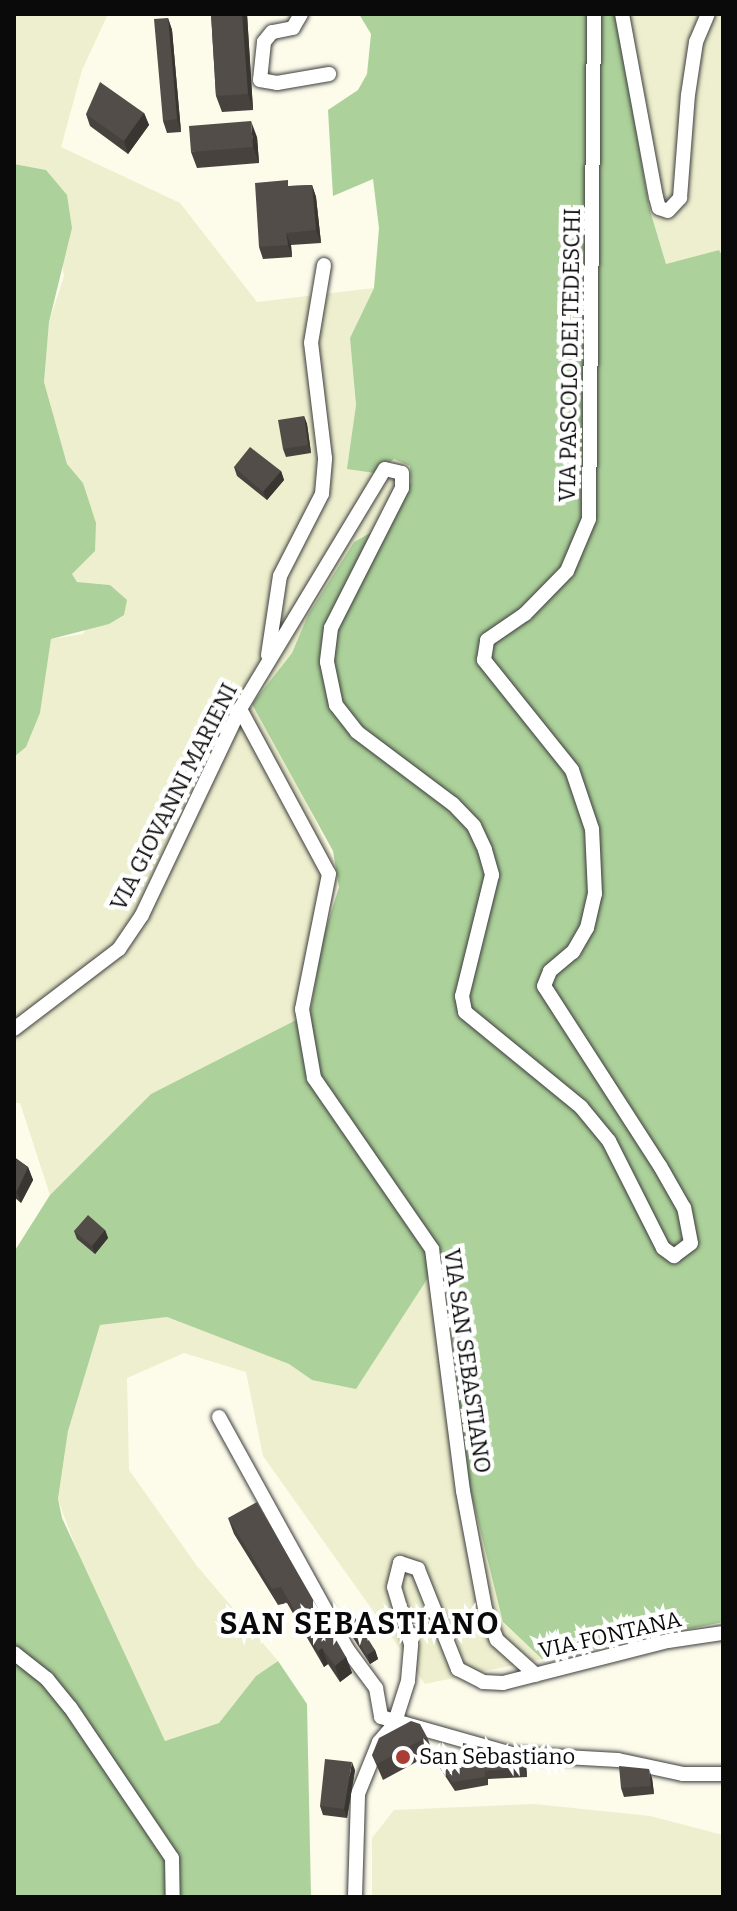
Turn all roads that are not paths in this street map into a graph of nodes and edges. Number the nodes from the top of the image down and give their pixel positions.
1 (301, 14) edge
2 (594, 14) edge
3 (622, 14) edge
4 (708, 14) edge
5 (329, 74) dead end
6 (324, 265) dead end
7 (385, 469) joint
8 (265, 669) junction
9 (240, 709) junction
10 (14, 1029) edge
11 (219, 1417) dead end
12 (723, 1633) edge
13 (14, 1653) edge
14 (536, 1675) junction
15 (394, 1725) junction
16 (723, 1774) edge
17 (173, 1897) edge
18 (355, 1897) edge

1 - 5 street
2 - 7 street, VIA PASCOLO DEI TEDESCHI
3 - 4 street
6 - 8 street
7 - 8 street, VIA GIOVANNI MARIENI
8 - 9 street, VIA GIOVANNI MARIENI
9 - 10 street, VIA GIOVANNI MARIENI
9 - 14 street, VIA SAN SEBASTIANO
11 - 15 street
12 - 14 street, VIA FONTANA
13 - 17 street
14 - 15 street, VIA FONTANA
15 - 16 street
15 - 18 street

